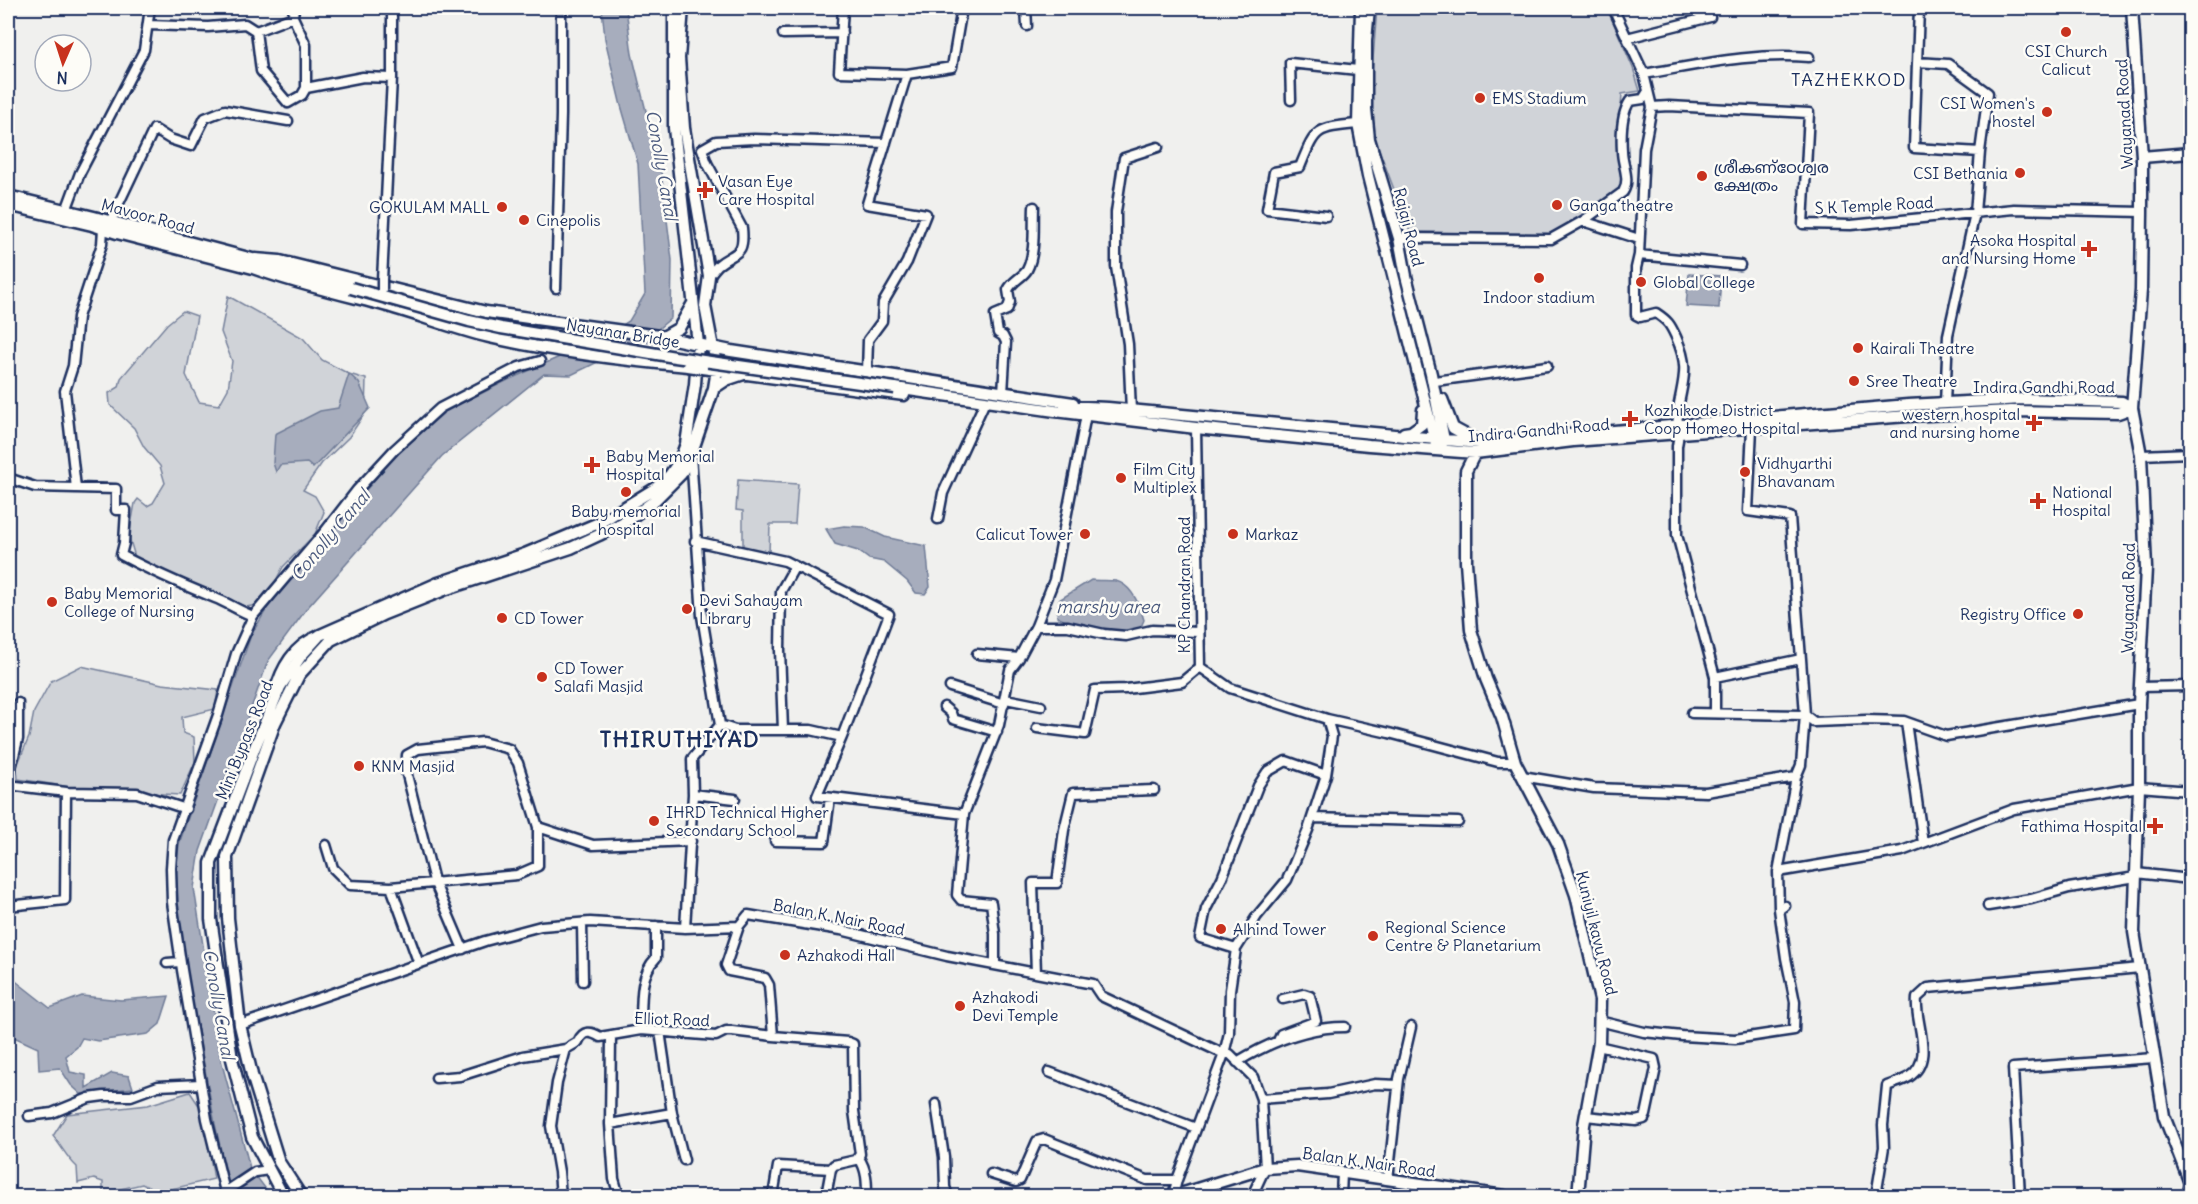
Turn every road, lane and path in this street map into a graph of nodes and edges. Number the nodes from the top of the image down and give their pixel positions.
1 (150, 8) edge
2 (392, 8) edge
3 (561, 8) edge
4 (674, 8) edge
5 (683, 8) edge
6 (843, 8) edge
7 (962, 8) edge
8 (1026, 8) edge
9 (1360, 8) edge
10 (1370, 8) edge
11 (1614, 8) edge
12 (1919, 8) edge
13 (2132, 8) edge
14 (2142, 8) edge
15 (293, 12) edge
16 (1710, 17) dead end
17 (2135, 24) junction
18 (148, 25) junction
19 (1027, 27) dead end
20 (256, 31) junction
21 (842, 33) junction
22 (783, 34) dead end
23 (1627, 38) junction
24 (1809, 57) dead end
25 (1917, 62) junction
26 (1358, 70) junction
27 (907, 74) junction
28 (1644, 74) junction
29 (392, 78) junction
30 (306, 88) junction
31 (1648, 91) junction
32 (1291, 100) dead end
33 (1652, 107) junction
34 (288, 121) dead end
35 (1358, 124) junction
36 (886, 143) junction
37 (1158, 147) dead end
38 (1980, 152) junction
39 (2190, 153) edge
40 (2142, 158) junction
41 (8, 196) edge
42 (8, 205) edge
43 (1034, 207) dead end
44 (2142, 212) junction
45 (1975, 213) junction
46 (64, 214) junction
47 (1326, 216) dead end
48 (1584, 221) junction
49 (106, 225) junction
50 (1399, 238) junction
51 (1639, 239) junction
52 (1639, 255) junction
53 (254, 264) junction
54 (1740, 265) dead end
55 (709, 276) junction
56 (351, 288) joint
57 (382, 288) dead end
58 (556, 288) dead end
59 (693, 304) junction
60 (532, 319) junction
61 (661, 337) junction
62 (524, 344) junction
63 (698, 344) junction
64 (713, 347) junction
65 (540, 361) dead end
66 (1547, 366) dead end
67 (717, 369) junction
68 (867, 372) junction
69 (747, 373) junction
70 (1429, 377) junction
71 (714, 388) junction
72 (895, 388) joint
73 (1003, 393) junction
74 (1945, 403) junction
75 (982, 406) junction
76 (2133, 408) junction
77 (1131, 411) junction
78 (1908, 411) junction
79 (1109, 413) junction
80 (1085, 420) junction
81 (1196, 428) junction
82 (1752, 428) junction
83 (1679, 429) junction
84 (1389, 434) junction
85 (1439, 439) junction
86 (1477, 448) junction
87 (1438, 451) junction
88 (687, 452) junction
89 (2190, 453) edge
90 (2141, 455) junction
91 (8, 478) edge
92 (76, 488) junction
93 (938, 519) dead end
94 (567, 537) junction
95 (695, 541) junction
96 (573, 547) junction
97 (795, 566) junction
98 (253, 616) junction
99 (359, 622) junction
100 (1036, 626) junction
101 (1198, 632) junction
102 (977, 654) dead end
103 (1019, 658) junction
104 (1801, 659) junction
105 (1200, 667) junction
106 (1715, 677) junction
107 (2190, 686) edge
108 (950, 687) dead end
109 (2140, 687) junction
110 (1005, 701) junction
111 (18, 703) dead end
112 (2139, 704) junction
113 (1041, 706) dead end
114 (944, 707) dead end
115 (1692, 713) dead end
116 (1715, 713) junction
117 (1805, 715) junction
118 (1327, 719) junction
119 (1906, 722) junction
120 (720, 724) junction
121 (1036, 728) dead end
122 (783, 730) junction
123 (997, 732) junction
124 (842, 737) junction
125 (1515, 762) junction
126 (1326, 775) junction
127 (1522, 776) junction
128 (1796, 777) junction
129 (8, 783) edge
130 (2139, 787) junction
131 (1154, 790) dead end
132 (2190, 791) edge
133 (66, 792) junction
134 (693, 794) junction
135 (830, 798) junction
136 (735, 799) dead end
137 (186, 808) junction
138 (964, 814) junction
139 (1312, 818) junction
140 (1458, 822) dead end
141 (538, 827) junction
142 (690, 841) junction
143 (775, 841) dead end
144 (1923, 843) junction
145 (326, 846) dead end
146 (1778, 872) junction
147 (2136, 875) junction
148 (2190, 879) edge
149 (434, 882) junction
150 (391, 887) junction
151 (8, 906) edge
152 (1988, 906) dead end
153 (582, 923) junction
154 (657, 926) junction
155 (739, 926) junction
156 (685, 928) junction
157 (463, 949) junction
158 (1236, 949) junction
159 (180, 962) junction
160 (167, 963) dead end
161 (419, 964) junction
162 (996, 965) junction
163 (2140, 968) junction
164 (1036, 973) junction
165 (583, 981) dead end
166 (1283, 999) dead end
167 (1599, 1021) junction
168 (240, 1025) junction
169 (1346, 1027) dead end
170 (1411, 1027) dead end
171 (641, 1030) junction
172 (660, 1031) junction
173 (611, 1035) junction
174 (773, 1036) junction
175 (1278, 1041) junction
176 (1598, 1046) junction
177 (566, 1049) junction
178 (1224, 1054) junction
179 (2154, 1058) junction
180 (1237, 1062) junction
181 (1049, 1072) dead end
182 (436, 1078) dead end
183 (201, 1084) junction
184 (1398, 1086) junction
185 (1261, 1099) junction
186 (936, 1104) dead end
187 (672, 1113) junction
188 (29, 1116) dead end
189 (1585, 1116) junction
190 (610, 1124) junction
191 (1196, 1128) junction
192 (859, 1158) junction
193 (684, 1160) dead end
194 (1265, 1168) junction
195 (831, 1169) junction
196 (269, 1170) junction
197 (1342, 1173) junction
198 (991, 1174) dead end
199 (1177, 1180) junction
200 (1388, 1180) junction
201 (2190, 1184) edge
202 (227, 1194) edge
203 (283, 1197) edge
204 (301, 1197) edge
205 (561, 1197) edge
206 (619, 1197) edge
207 (740, 1197) edge
208 (752, 1197) edge
209 (773, 1197) edge
210 (826, 1197) edge
211 (867, 1197) edge
212 (948, 1197) edge
213 (1173, 1197) edge
214 (1252, 1197) edge
215 (1341, 1197) edge
216 (1504, 1197) edge
217 (1578, 1197) edge
218 (1876, 1197) edge
219 (2020, 1197) edge
220 (2187, 1197) edge

1 - 18 street
2 - 29 street
3 - 58 street
4 - 59 main road, Mini Bypass Road
5 - 55 main road, Mini Bypass Road
6 - 21 street
7 - 27 street
8 - 19 street
9 - 26 main road
10 - 50 main road, Rajaji Road
11 - 23 street
12 - 25 street
13 - 17 main road, Wayanad Road
14 - 17 main road
15 - 20 street
15 - 30 street
16 - 23 street
17 - 40 main road, Wayanad Road
18 - 20 street
18 - 46 street
20 - 30 street
21 - 22 street
21 - 27 street
23 - 28 street
24 - 28 street
25 - 38 street
25 - 38 street
26 - 32 street
26 - 35 main road
27 - 36 street
28 - 31 street
29 - 30 street
29 - 57 street
31 - 33 street
31 - 48 street
33 - 45 street, S K Temple Road
33 - 51 street
34 - 49 street
35 - 47 street
35 - 70 main road
36 - 55 street
36 - 68 street
37 - 77 street
38 - 45 street
39 - 40 main road
40 - 44 main road, Wayanad Road
41 - 46 main road, Mavoor Road
42 - 46 main road, Mavoor Road
43 - 73 street
44 - 45 street, S K Temple Road
44 - 76 main road, Wayanad Road
45 - 74 street
46 - 49 main road, Mavoor Road
48 - 50 street
48 - 51 street
49 - 53 main road, Mavoor Road
49 - 92 street
50 - 70 main road, Rajaji Road
51 - 52 street
52 - 54 street
52 - 83 street
53 - 56 main road, Mavoor Road
53 - 60 main road
53 - 62 main road
55 - 64 main road, Mini Bypass Road
56 - 72 main road, Nayanar Bridge, bridge
59 - 61 main road
59 - 63 main road, Mini Bypass Road
60 - 61 main road
60 - 62 main road
61 - 63 main road
62 - 67 main road, bridge
63 - 64 main road
63 - 88 main road, Mini Bypass Road
64 - 67 main road, Mini Bypass Road
64 - 68 main road
65 - 98 street
66 - 70 street
67 - 69 main road
67 - 71 main road, Mini Bypass Road
68 - 73 main road
69 - 71 main road
69 - 75 main road
70 - 84 main road
70 - 85 main road, Rajaji Road
70 - 86 main road
71 - 88 main road, Mini Bypass Road
72 - 79 main road, Indira Gandhi Road
73 - 79 main road
74 - 76 main road, Indira Gandhi Road
74 - 78 main road, Indira Gandhi Road
75 - 80 main road
75 - 93 street
76 - 78 main road, Indira Gandhi Road
76 - 90 main road, Wayanad Road
77 - 79 main road, Indira Gandhi Road
77 - 84 main road, Indira Gandhi Road
78 - 82 main road, Indira Gandhi Road
78 - 83 main road, Indira Gandhi Road
79 - 80 main road
79 - 81 main road, Indira Gandhi Road
80 - 100 street
81 - 87 main road, Indira Gandhi Road
81 - 101 street, KP Chandran Road
82 - 83 main road, Indira Gandhi Road
82 - 104 street
83 - 86 main road, Indira Gandhi Road
83 - 106 street
84 - 85 main road, Indira Gandhi Road
85 - 86 main road, Indira Gandhi Road
85 - 87 main road, Rajaji Road
86 - 87 main road, Indira Gandhi Road
86 - 125 main road, Kuniyil kavu Road
88 - 94 main road, Mini Bypass Road
88 - 95 street
88 - 96 main road, Mini Bypass Road
89 - 90 street
90 - 109 main road, Wayanad Road
91 - 92 street
92 - 98 street
94 - 96 main road
94 - 99 main road, Mini Bypass Road
95 - 97 street
95 - 120 street
96 - 99 main road, Mini Bypass Road
97 - 122 street
97 - 124 street
98 - 137 street
99 - 168 main road, Mini Bypass Road
99 - 196 main road, Mini Bypass Road
100 - 101 street
100 - 103 street
101 - 105 street, KP Chandran Road
102 - 103 street
103 - 110 street
104 - 106 street
104 - 117 street
105 - 118 street, KP Chandran Road
105 - 121 street
106 - 116 street
107 - 109 street
108 - 110 street
109 - 112 main road, Wayanad Road
110 - 113 street
110 - 123 street
111 - 129 street
112 - 119 street
112 - 130 main road, Wayanad Road
114 - 123 street
115 - 116 street
116 - 117 street
117 - 119 street
117 - 128 street
118 - 125 street, KP Chandran Road
118 - 126 street
119 - 144 street
120 - 122 street
120 - 134 street
122 - 124 street
123 - 138 street
124 - 135 street
125 - 127 main road, Kuniyil kavu Road
126 - 139 street
126 - 158 street
127 - 128 street
127 - 167 main road, Kuniyil kavu Road
128 - 146 street
129 - 133 street
130 - 132 street
130 - 144 street
130 - 147 main road, Wayanad Road
131 - 164 street
133 - 137 street
133 - 151 street
134 - 136 street
134 - 142 street
135 - 138 street
135 - 143 street
137 - 159 street
138 - 162 street
139 - 140 street
139 - 158 street
141 - 142 street
141 - 149 street
141 - 149 street
142 - 156 street
144 - 146 street
145 - 150 street
146 - 167 street
147 - 148 street
147 - 152 street
147 - 163 main road, Wayanad Road
149 - 150 street
149 - 157 street
150 - 161 street
153 - 154 street, Balan K. Nair Road
153 - 157 street, Balan K. Nair Road
153 - 165 street
154 - 156 street, Balan K. Nair Road
154 - 171 street
155 - 156 street, Balan K. Nair Road
155 - 162 street, Balan K. Nair Road
155 - 174 street
157 - 161 street, Balan K. Nair Road
158 - 178 street
159 - 160 street
159 - 183 street
161 - 168 street, Balan K. Nair Road
162 - 164 street, Balan K. Nair Road
163 - 179 main road, Wayanad Road
163 - 218 street
164 - 178 street, Balan K. Nair Road
166 - 175 street
167 - 176 main road, Kuniyil kavu Road
168 - 204 main road, Mini Bypass Road
169 - 175 street
170 - 184 street
171 - 172 street, Elliot Road
171 - 173 street, Elliot Road
172 - 174 street, Elliot Road
172 - 187 street
173 - 177 street, Elliot Road
173 - 190 street
174 - 192 street, Elliot Road
175 - 180 street
176 - 189 main road, Kuniyil kavu Road
176 - 189 street
177 - 182 street, Elliot Road
177 - 205 street
178 - 180 street, Balan K. Nair Road
178 - 191 street
179 - 201 main road, Wayanad Road
179 - 219 street
180 - 185 street, Balan K. Nair Road
181 - 191 street
183 - 188 street
183 - 202 street
184 - 185 street
184 - 200 street
185 - 194 street, Balan K. Nair Road
186 - 212 street
187 - 190 street
187 - 193 street
189 - 217 main road, Kuniyil kavu Road
190 - 206 street
191 - 199 street
192 - 195 street
192 - 211 street
194 - 197 main road, Balan K. Nair Road
194 - 213 main road, Balan K. Nair Road
194 - 214 street
195 - 209 street
195 - 210 street
196 - 202 street
196 - 203 main road, Mini Bypass Road
197 - 200 main road, Balan K. Nair Road
197 - 215 street
198 - 199 street
199 - 213 street
200 - 216 main road, Balan K. Nair Road
201 - 220 main road
207 - 208 street

